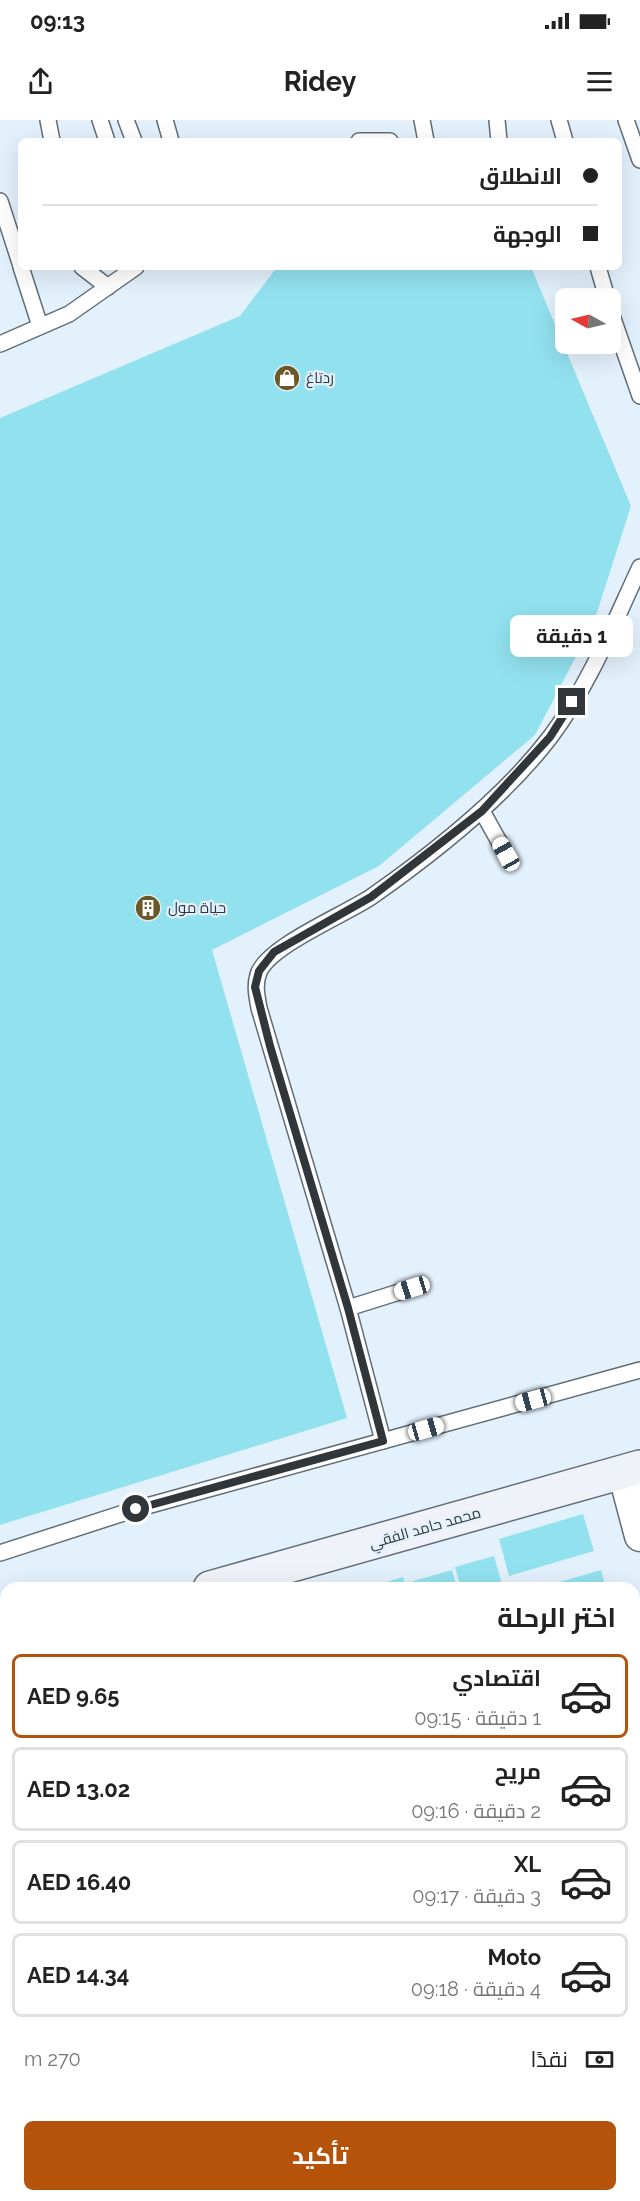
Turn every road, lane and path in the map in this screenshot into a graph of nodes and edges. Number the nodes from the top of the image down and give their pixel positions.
1 (48, 120) edge
2 (100, 120) edge
3 (126, 120) edge
4 (165, 120) edge
5 (422, 120) edge
6 (498, 120) edge
7 (560, 120) edge
8 (626, 120) edge
9 (51, 138) edge
10 (106, 138) edge
11 (133, 138) edge
12 (170, 138) edge
13 (425, 138) edge
14 (499, 138) edge
15 (565, 138) edge
16 (640, 160) edge
17 (0, 201) edge
18 (18, 258) edge
19 (22, 270) edge
20 (86, 270) edge
21 (132, 270) edge
22 (599, 270) edge
23 (108, 287) junction
24 (604, 288) edge
25 (40, 326) junction
26 (621, 341) edge
27 (0, 344) edge
28 (640, 396) edge
29 (640, 567) edge
30 (482, 811) junction
31 (506, 854) dead end
32 (412, 1288) dead end
33 (348, 1308) junction
34 (640, 1370) edge
35 (383, 1441) junction
36 (631, 1470) edge
37 (640, 1536) edge
38 (0, 1553) edge
39 (231, 1582) edge

1 - 9 lane
2 - 10 lane
3 - 11 lane
4 - 12 lane
5 - 13 lane
6 - 14 lane
7 - 15 lane
8 - 16 lane
17 - 18 lane
19 - 25 lane
20 - 23 lane
21 - 23 lane
22 - 24 lane
23 - 25 lane
25 - 27 lane
26 - 28 lane
29 - 30 lane
30 - 31 lane
30 - 33 lane
32 - 33 lane
33 - 35 lane
34 - 35 lane
35 - 38 lane
36 - 37 street
36 - 39 street, محمد حامد الفقي

